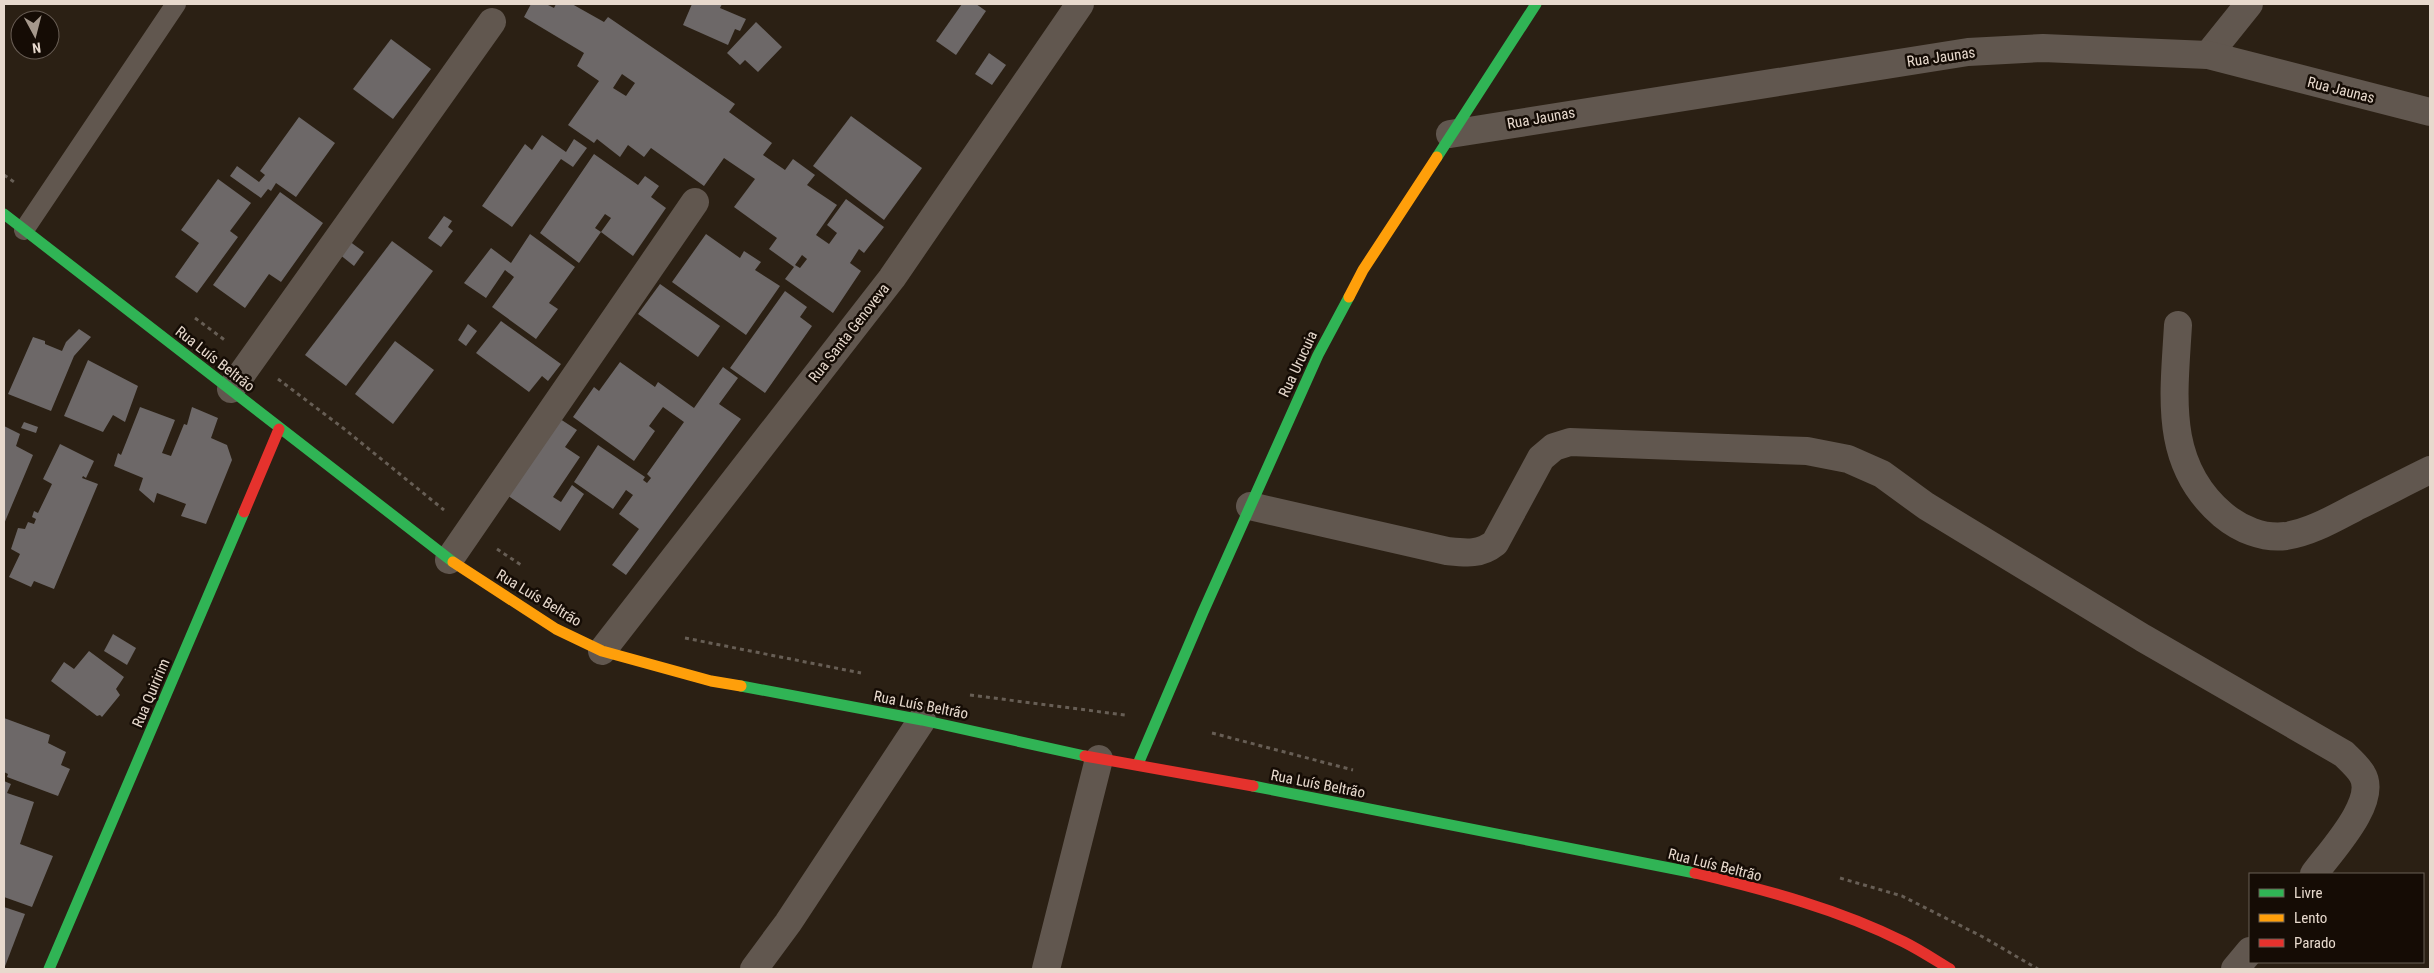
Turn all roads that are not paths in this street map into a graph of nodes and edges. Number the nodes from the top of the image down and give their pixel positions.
1 (176, 4) edge
2 (1080, 4) edge
3 (1536, 4) edge
4 (2249, 4) edge
5 (492, 22) dead end
6 (2208, 55) junction
7 (2430, 112) edge
8 (1450, 134) junction
9 (695, 202) dead end
10 (4, 214) edge
11 (24, 230) junction
12 (2178, 325) dead end
13 (231, 389) junction
14 (280, 429) junction
15 (2430, 470) edge
16 (1250, 506) junction
17 (449, 560) junction
18 (602, 651) junction
19 (922, 720) junction
20 (1098, 759) junction
21 (1138, 764) junction
22 (2315, 873) edge
23 (2249, 952) edge
24 (49, 969) edge
25 (754, 969) edge
26 (1046, 969) edge
27 (1950, 969) edge
28 (2235, 969) edge

1 - 11 lane
2 - 18 street, Rua Santa Genoveva
3 - 8 main road, Rua Urucuia
4 - 6 street
5 - 13 street
6 - 7 street, Rua Jaunas
6 - 8 street, Rua Jaunas
8 - 16 main road, Rua Urucuia
9 - 17 street
10 - 11 main road, Rua Luís Beltrão
11 - 13 main road, Rua Luís Beltrão
12 - 15 street
13 - 14 main road, Rua Luís Beltrão
14 - 17 main road, Rua Luís Beltrão
14 - 24 main road, Rua Quiririm
16 - 21 main road, Rua Urucuia
16 - 22 street
17 - 18 main road, Rua Luís Beltrão
18 - 19 main road, Rua Luís Beltrão
19 - 20 main road, Rua Luís Beltrão
19 - 25 street
20 - 21 main road, Rua Luís Beltrão
20 - 26 street
21 - 27 main road, Rua Luís Beltrão
23 - 28 street

